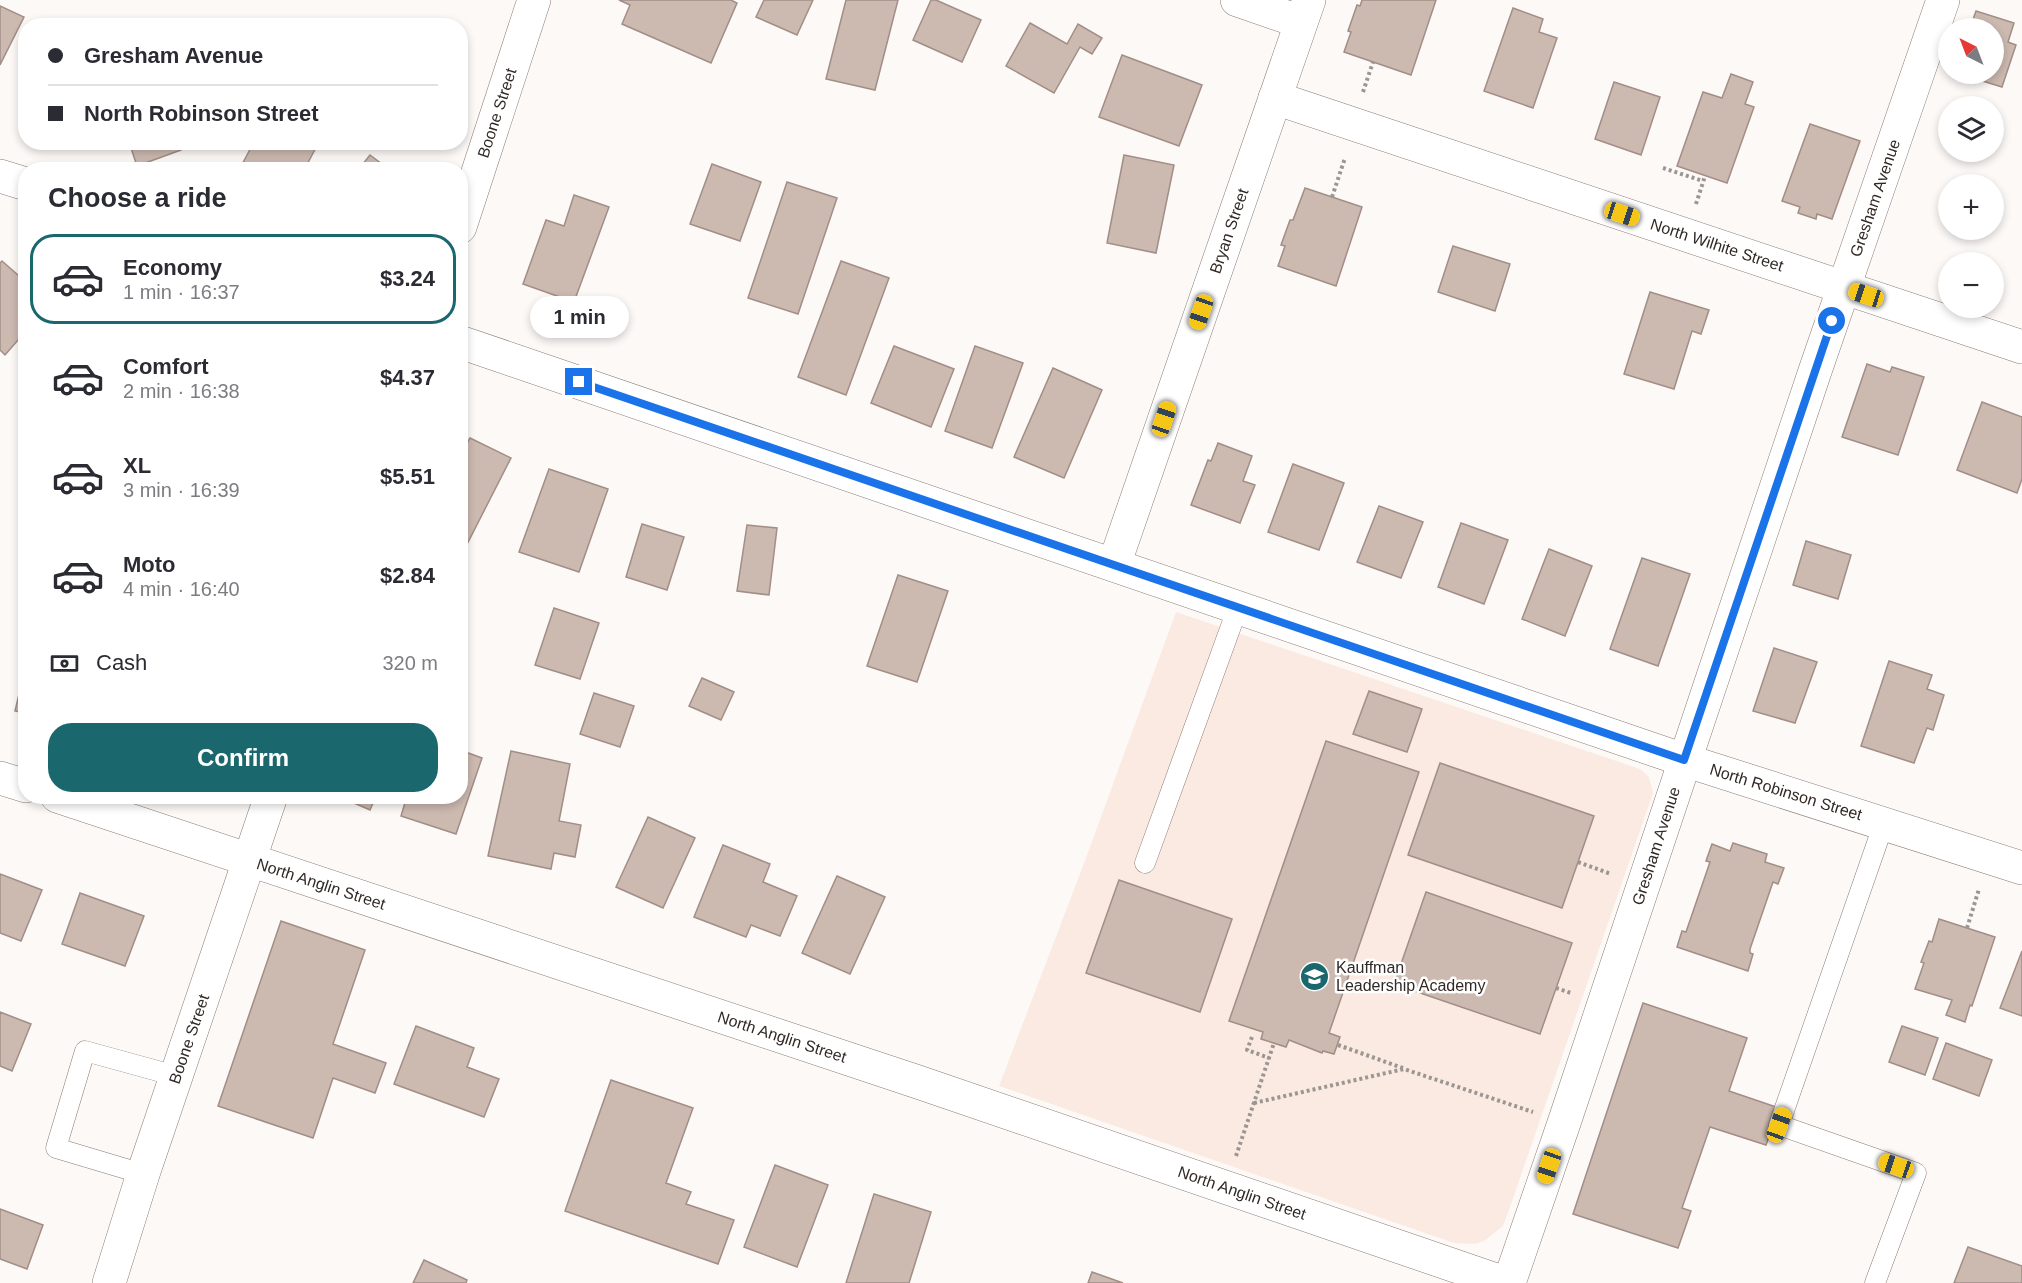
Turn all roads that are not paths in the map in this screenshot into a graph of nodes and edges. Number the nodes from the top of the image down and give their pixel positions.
1 (534, 0) edge
2 (1237, 0) edge
3 (1943, 0) edge
4 (1305, 11) edge
5 (1275, 98) junction
6 (0, 176) edge
7 (18, 182) edge
8 (468, 202) edge
9 (1844, 288) junction
10 (468, 345) edge
11 (2022, 347) edge
12 (1114, 565) junction
13 (1238, 607) junction
14 (1684, 760) junction
15 (0, 778) edge
16 (18, 784) edge
17 (81, 804) edge
18 (268, 804) edge
19 (1884, 823) junction
20 (250, 860) junction
21 (1144, 863) dead end
22 (2022, 868) edge
23 (176, 1076) junction
24 (143, 1174) junction
25 (109, 1283) edge
26 (1507, 1283) edge
27 (1875, 1283) edge

1 - 8 street, Boone Street
2 - 4 street
3 - 9 street, Gresham Avenue
4 - 5 street, Bryan Street
5 - 9 street, North Wilhite Street
5 - 12 street, Bryan Street
6 - 7 street
9 - 11 street, North Wilhite Street
9 - 14 street, Gresham Avenue
10 - 12 street, North Robinson Street
12 - 13 street, North Robinson Street
13 - 14 street, North Robinson Street
13 - 21 lane
14 - 19 street, North Robinson Street
14 - 26 street, Gresham Avenue
15 - 16 street
17 - 20 street, North Anglin Street
18 - 20 street, Boone Street
19 - 22 street, North Robinson Street
19 - 27 lane
20 - 23 street, Boone Street
20 - 26 street, North Anglin Street
23 - 24 street, Boone Street
23 - 24 lane
24 - 25 street, Boone Street

